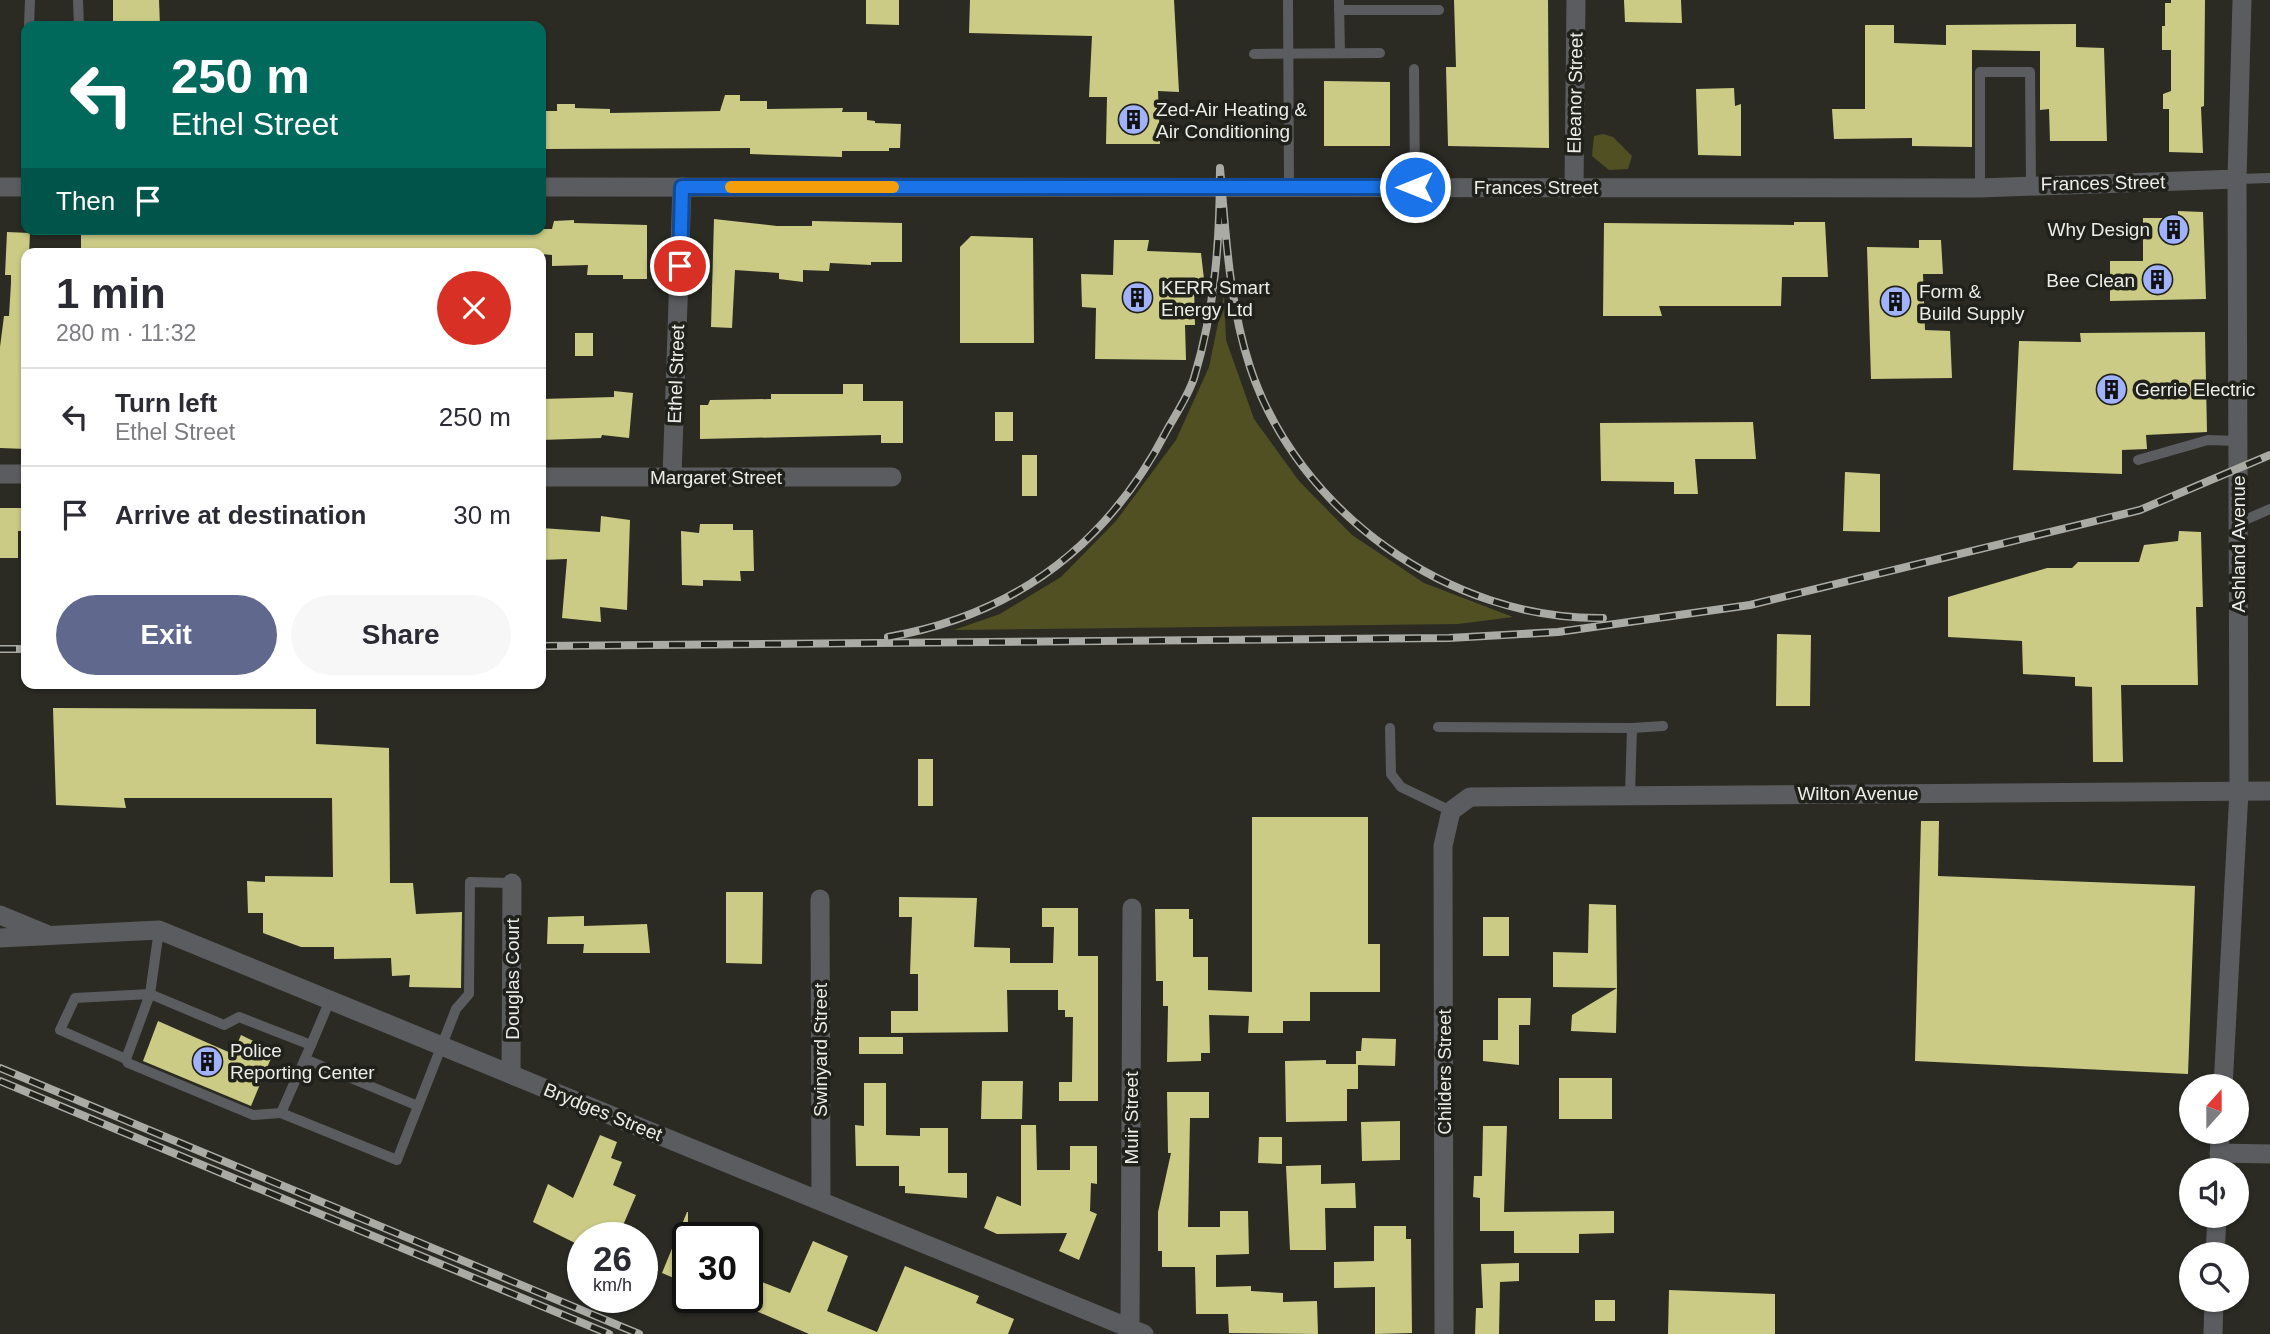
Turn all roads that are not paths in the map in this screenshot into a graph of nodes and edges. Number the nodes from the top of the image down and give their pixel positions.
1 (30, 0) edge
2 (78, 0) edge
3 (1288, 0) edge
4 (1576, 0) edge
5 (2242, 0) edge
6 (1339, 5) edge
7 (1438, 10) dead end
8 (29, 21) edge
9 (79, 21) edge
10 (1340, 53) junction
11 (1380, 53) dead end
12 (1254, 54) dead end
13 (1288, 54) junction
14 (1414, 69) dead end
15 (2270, 178) edge
16 (2237, 179) junction
17 (2031, 184) junction
18 (0, 187) edge
19 (21, 187) edge
20 (546, 187) edge
21 (682, 187) junction
22 (1289, 187) junction
23 (1415, 187) junction
24 (1574, 187) junction
25 (1980, 188) junction
26 (2238, 441) junction
27 (2138, 460) dead end
28 (0, 474) edge
29 (21, 474) edge
30 (546, 477) edge
31 (672, 477) junction
32 (892, 477) dead end
33 (2270, 509) edge
34 (2238, 523) junction
35 (1663, 726) dead end
36 (1390, 727) dead end
37 (1438, 727) dead end
38 (1632, 727) junction
39 (2239, 791) junction
40 (2270, 791) edge
41 (1630, 794) junction
42 (1451, 811) junction
43 (512, 883) joint
44 (820, 899) dead end
45 (1132, 908) dead end
46 (0, 915) edge
47 (159, 930) junction
48 (53, 937) junction
49 (0, 938) edge
50 (150, 994) junction
51 (330, 1000) junction
52 (311, 1045) junction
53 (441, 1045) junction
54 (126, 1059) junction
55 (305, 1059) junction
56 (511, 1074) junction
57 (2224, 1074) edge
58 (418, 1105) junction
59 (281, 1113) junction
60 (2270, 1154) edge
61 (2244, 1158) edge
62 (821, 1201) junction
63 (2214, 1312) edge
64 (1137, 1331) edge
65 (1444, 1334) edge
66 (2213, 1334) edge

1 - 8 lane
2 - 9 lane
3 - 13 lane
4 - 24 street, Eleanor Street
5 - 16 street, Ashland Avenue
6 - 7 lane
6 - 10 lane
10 - 11 lane
10 - 13 lane
12 - 13 lane
13 - 22 lane
14 - 23 lane
15 - 16 lane
16 - 17 street, Frances Street
16 - 26 street, Ashland Avenue
17 - 25 street, Frances Street
17 - 25 lane
18 - 19 street
20 - 21 street, Frances Street
21 - 22 street, Frances Street
21 - 31 street, Ethel Street
22 - 23 street, Frances Street
23 - 24 street, Frances Street
24 - 25 street, Frances Street
26 - 27 lane
26 - 34 street, Ashland Avenue
28 - 29 street
30 - 31 street, Margaret Street
31 - 32 street, Margaret Street
33 - 34 lane
34 - 39 street, Ashland Avenue
35 - 38 lane
36 - 42 lane
37 - 38 lane
38 - 41 lane
39 - 40 street, Wilton Avenue
39 - 41 street, Wilton Avenue
39 - 57 street, Ashland Avenue
41 - 42 street, Wilton Avenue
42 - 65 street, Childers Street
43 - 53 lane
43 - 56 street, Douglas Court
44 - 62 street, Swinyard Street
45 - 64 street, Muir Street
46 - 48 street
47 - 48 street, Brydges Street
47 - 50 lane
47 - 51 street, Brydges Street
48 - 49 street, Brydges Street
50 - 52 lane
50 - 54 lane
50 - 54 lane
51 - 52 lane
51 - 53 street, Brydges Street
52 - 55 lane
53 - 56 street, Brydges Street
53 - 58 lane
54 - 59 lane
55 - 58 lane
55 - 59 lane
56 - 62 street, Brydges Street
58 - 59 lane
60 - 61 street
62 - 64 street, Brydges Street
63 - 66 street

